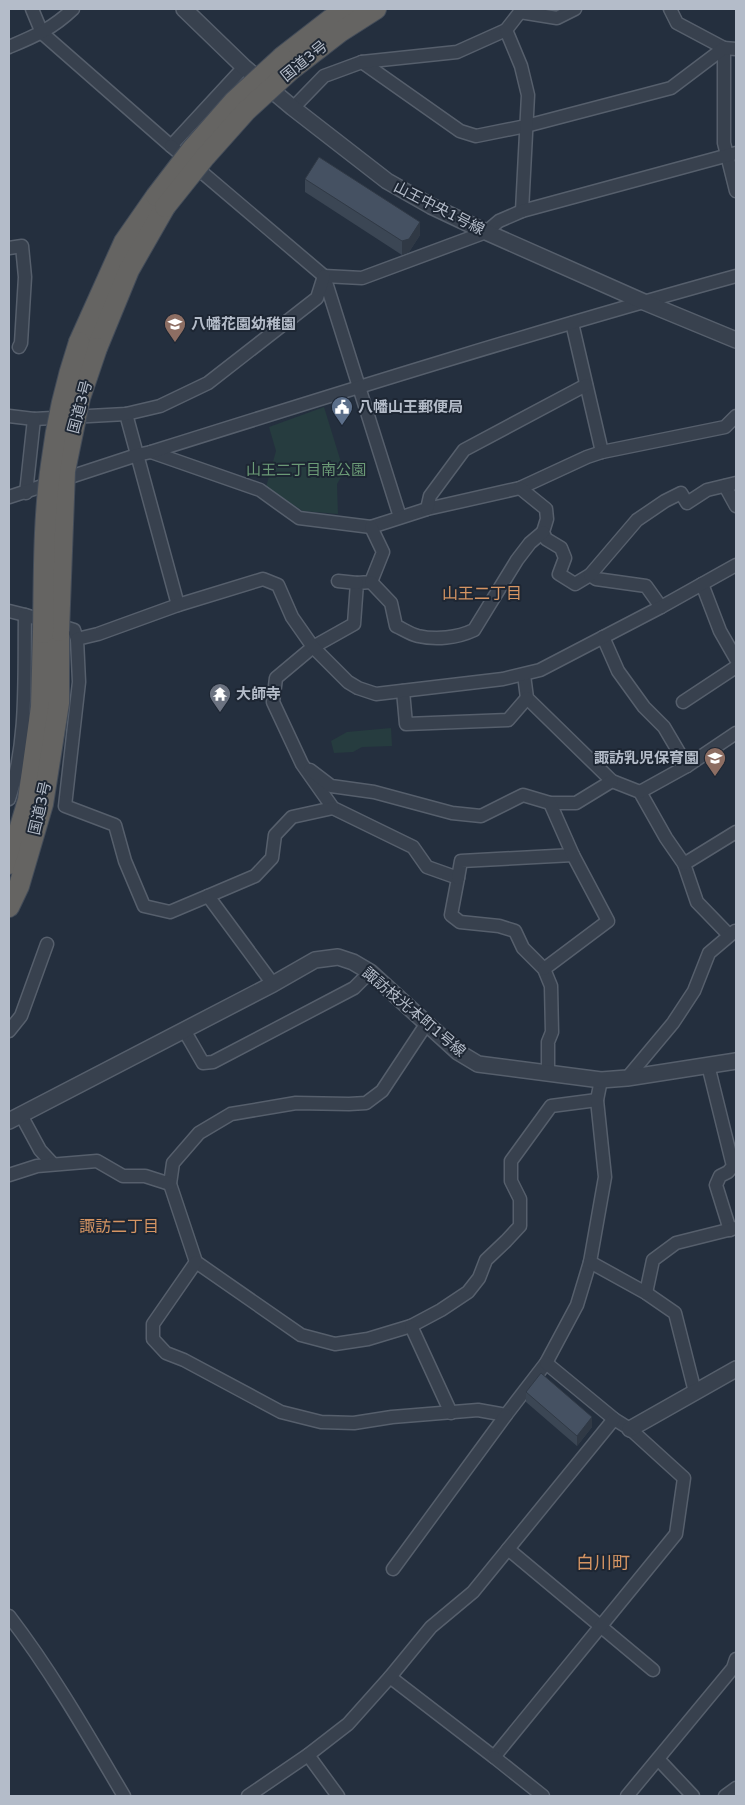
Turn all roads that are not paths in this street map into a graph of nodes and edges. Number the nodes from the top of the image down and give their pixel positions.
1 (32, 9) edge
2 (73, 9) edge
3 (184, 9) edge
4 (349, 9) edge
5 (376, 9) edge
6 (575, 9) edge
7 (670, 9) edge
8 (506, 30) junction
9 (42, 33) junction
10 (9, 47) edge
11 (730, 48) edge
12 (362, 62) junction
13 (287, 63) junction
14 (244, 67) junction
15 (293, 108) junction
16 (526, 126) junction
17 (171, 146) junction
18 (732, 154) edge
19 (736, 191) edge
20 (522, 211) junction
21 (486, 232) junction
22 (9, 248) edge
23 (324, 276) junction
24 (736, 276) edge
25 (644, 302) junction
26 (572, 323) junction
27 (736, 340) edge
28 (19, 347) dead end
29 (586, 385) junction
30 (359, 387) junction
31 (10, 413) edge
32 (126, 414) junction
33 (736, 416) edge
34 (34, 419) junction
35 (151, 452) junction
36 (602, 452) junction
37 (136, 455) junction
38 (730, 484) edge
39 (520, 488) junction
40 (26, 493) junction
41 (9, 497) edge
42 (736, 506) edge
43 (427, 508) junction
44 (400, 517) junction
45 (371, 527) junction
46 (543, 532) junction
47 (736, 565) edge
48 (590, 575) junction
49 (338, 580) dead end
50 (371, 582) junction
51 (357, 583) junction
52 (702, 584) junction
53 (178, 605) junction
54 (661, 607) junction
55 (9, 611) edge
56 (25, 615) junction
57 (51, 632) junction
58 (603, 637) junction
59 (77, 639) junction
60 (313, 648) junction
61 (736, 659) edge
62 (736, 667) edge
63 (524, 675) junction
64 (403, 690) junction
65 (528, 698) junction
66 (683, 702) dead end
67 (736, 733) edge
68 (302, 764) junction
69 (687, 766) junction
70 (612, 781) junction
71 (640, 792) junction
72 (9, 799) edge
73 (550, 803) junction
74 (333, 808) junction
75 (736, 832) edge
76 (573, 854) junction
77 (9, 864) edge
78 (684, 864) junction
79 (458, 878) junction
80 (208, 896) junction
81 (9, 907) edge
82 (733, 932) edge
83 (47, 944) dead end
84 (544, 969) junction
85 (370, 972) junction
86 (273, 984) junction
87 (427, 1022) junction
88 (184, 1030) junction
89 (9, 1032) edge
90 (736, 1061) edge
91 (708, 1065) junction
92 (548, 1074) junction
93 (627, 1078) junction
94 (601, 1080) junction
95 (597, 1100) junction
96 (15, 1118) edge
97 (53, 1164) junction
98 (9, 1175) edge
99 (170, 1184) junction
100 (733, 1229) edge
101 (196, 1262) junction
102 (590, 1262) junction
103 (646, 1293) junction
104 (411, 1326) junction
105 (546, 1364) junction
106 (736, 1369) edge
107 (694, 1392) junction
108 (451, 1412) junction
109 (506, 1414) junction
110 (614, 1419) junction
111 (630, 1429) junction
112 (508, 1550) junction
113 (393, 1569) dead end
114 (9, 1616) edge
115 (601, 1627) junction
116 (736, 1659) edge
117 (653, 1670) dead end
118 (390, 1677) junction
119 (308, 1755) junction
120 (494, 1757) junction
121 (658, 1759) junction
122 (736, 1788) edge
123 (124, 1796) edge
124 (248, 1796) edge
125 (338, 1796) edge
126 (543, 1796) edge
127 (627, 1796) edge
128 (693, 1796) edge
129 (725, 1796) edge

1 - 9 street
2 - 9 street
3 - 14 street, 山王中央1号線
4 - 13 highway, 国道3号
5 - 13 highway, 国道3号
6 - 8 street
7 - 11 street
8 - 12 street
8 - 16 street
9 - 10 street
9 - 17 street
11 - 16 street
11 - 18 street
12 - 15 street
12 - 16 street
13 - 57 highway, 国道3号, bridge
14 - 15 street, 山王中央1号線
14 - 17 street
15 - 21 street, 山王中央1号線
16 - 20 street
17 - 23 street
18 - 19 street
18 - 20 street
20 - 21 street
21 - 23 street
21 - 25 street, 山王中央1号線
22 - 28 street
23 - 30 street
23 - 32 street
24 - 25 street
25 - 26 street
25 - 27 street, 山王中央1号線
26 - 29 street
26 - 30 street
29 - 36 street
29 - 43 street
30 - 35 street
30 - 44 street
31 - 34 street
32 - 34 street
32 - 37 street
33 - 36 street
34 - 40 street
35 - 37 street
35 - 45 street
36 - 39 street
37 - 40 street
37 - 53 street
38 - 42 street
38 - 48 street
39 - 43 street
39 - 46 street
40 - 41 street
43 - 44 street
44 - 45 street
45 - 50 street
46 - 48 street
46 - 50 street
47 - 52 street
48 - 54 street
49 - 51 street
50 - 51 street
51 - 60 street
52 - 54 street
52 - 61 street
53 - 59 street
53 - 60 street
54 - 58 street
55 - 56 street
56 - 59 street
56 - 72 street
57 - 77 highway, 国道3号
57 - 81 highway, 国道3号
58 - 63 street
58 - 69 street
59 - 80 street
60 - 64 street
60 - 68 street
62 - 66 street
63 - 64 street
63 - 65 street
64 - 65 street
65 - 70 street
67 - 69 street
68 - 73 street
68 - 74 street
69 - 71 street
70 - 71 street
70 - 73 street
71 - 78 street
73 - 76 street
74 - 79 street
74 - 80 street
75 - 78 street
76 - 79 street
76 - 84 street
78 - 82 street
79 - 84 street
80 - 86 street
82 - 93 street
83 - 89 street
84 - 92 street
85 - 86 street, 諏訪枝光本町1号線
85 - 87 street, 諏訪枝光本町1号線
85 - 88 street
86 - 88 street, 諏訪枝光本町1号線
87 - 92 street, 諏訪枝光本町1号線
87 - 99 street
88 - 96 street, 諏訪枝光本町1号線
90 - 91 street, 諏訪枝光本町1号線
91 - 93 street, 諏訪枝光本町1号線
91 - 100 street
92 - 94 street, 諏訪枝光本町1号線
93 - 94 street, 諏訪枝光本町1号線
94 - 95 street
95 - 102 street
95 - 104 street
96 - 97 street
97 - 98 street
97 - 99 street
99 - 101 street
100 - 103 street
101 - 104 street
101 - 108 street
102 - 103 street
102 - 105 street
103 - 107 street
104 - 108 street
105 - 109 street
105 - 110 street
106 - 107 street
107 - 111 street
108 - 109 street
109 - 113 street
110 - 111 street
110 - 112 street
111 - 115 street
112 - 115 street
112 - 118 street
114 - 123 street
115 - 117 street
115 - 120 street
116 - 121 street
118 - 119 street
118 - 120 street
119 - 124 street
119 - 125 street
120 - 126 street
121 - 127 street
121 - 128 street
122 - 129 street

